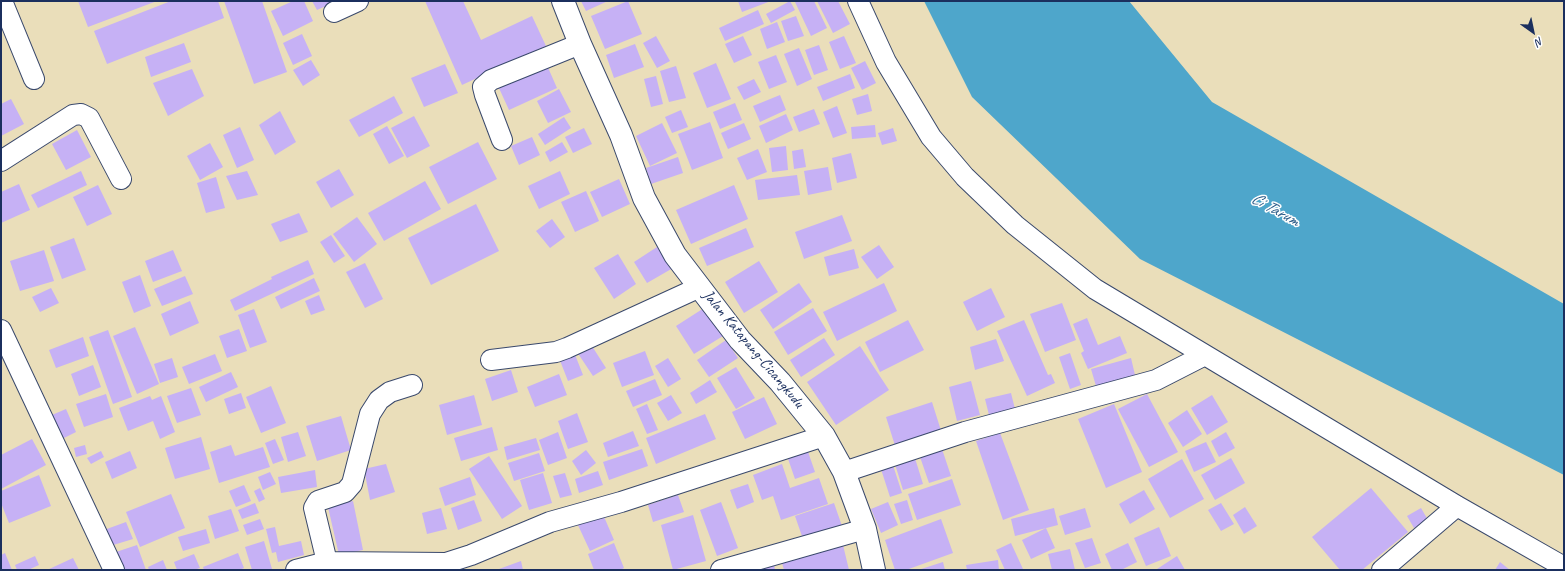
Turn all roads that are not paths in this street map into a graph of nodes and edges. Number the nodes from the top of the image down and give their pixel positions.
1 (2, 1) edge
2 (358, 1) edge
3 (563, 1) edge
4 (858, 1) edge
5 (334, 12) dead end
6 (580, 44) junction
7 (34, 79) dead end
8 (502, 140) dead end
9 (1, 161) edge
10 (121, 178) dead end
11 (700, 287) junction
12 (1, 330) edge
13 (1205, 355) junction
14 (491, 360) dead end
15 (412, 385) dead end
16 (824, 436) junction
17 (844, 472) junction
18 (1457, 506) junction
19 (865, 529) junction
20 (327, 562) junction
21 (1564, 567) edge
22 (114, 570) edge
23 (296, 570) edge
24 (721, 570) edge
25 (874, 570) edge
26 (1382, 570) edge

1 - 7 street
2 - 5 street
3 - 6 street, Jalan Katapang-Cicangkudu
4 - 13 street
6 - 8 street
6 - 11 street, Jalan Katapang-Cicangkudu
9 - 10 street
11 - 14 street
11 - 16 street, Jalan Katapang-Cicangkudu
12 - 22 street
13 - 17 street
13 - 18 street
15 - 20 street
16 - 17 street, Jalan Katapang-Cicangkudu
16 - 20 street
17 - 19 street, Jalan Katapang-Cicangkudu
18 - 21 street
18 - 26 street
19 - 24 street
19 - 25 street, Jalan Katapang-Cicangkudu
20 - 23 street

